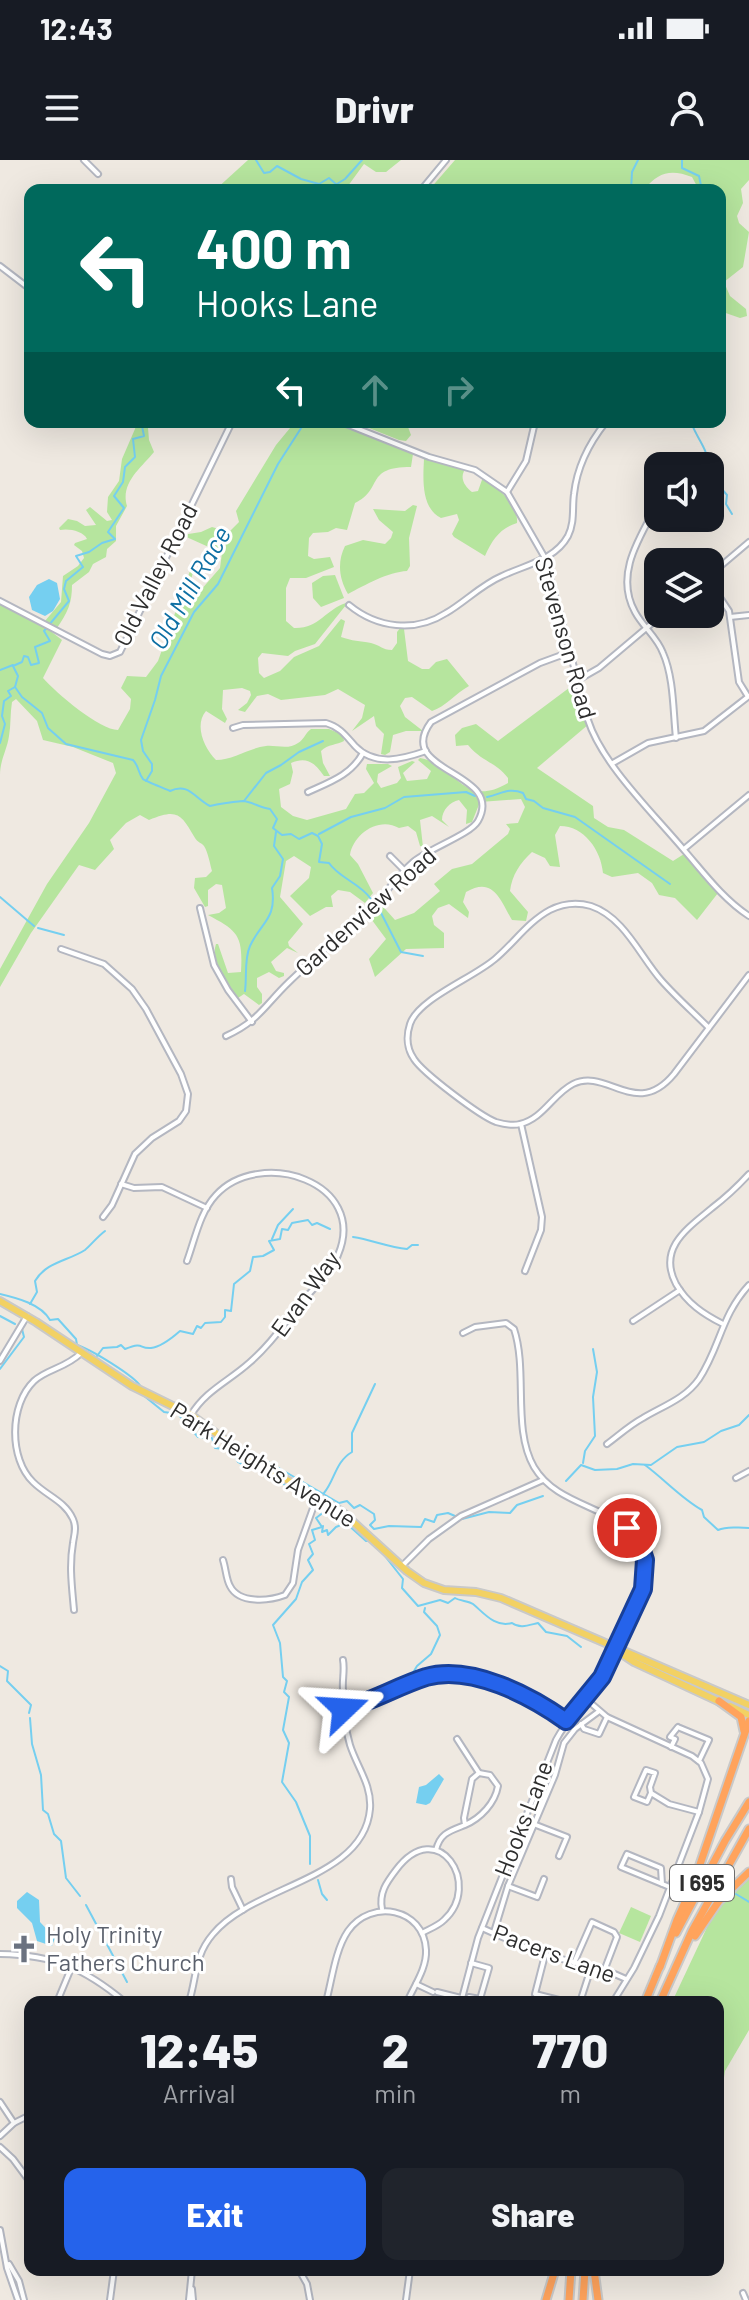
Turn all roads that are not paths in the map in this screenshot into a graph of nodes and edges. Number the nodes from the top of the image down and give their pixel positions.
1 (84, 160) edge
2 (446, 160) edge
3 (98, 174) dead end
4 (426, 184) edge
5 (1, 270) edge
6 (24, 285) edge
7 (229, 428) edge
8 (356, 428) edge
9 (534, 428) edge
10 (602, 428) edge
11 (507, 492) junction
12 (644, 530) edge
13 (749, 542) edge
14 (545, 558) junction
15 (724, 563) edge
16 (0, 601) edge
17 (724, 602) edge
18 (349, 605) dead end
19 (749, 615) edge
20 (730, 617) junction
21 (644, 623) edge
22 (647, 628) joint
23 (570, 652) junction
24 (578, 680) junction
25 (749, 696) edge
26 (233, 728) dead end
27 (676, 738) junction
28 (426, 751) junction
29 (363, 753) junction
30 (613, 763) junction
31 (308, 792) dead end
32 (748, 798) edge
33 (684, 849) junction
34 (390, 856) dead end
35 (404, 870) junction
36 (200, 908) dead end
37 (749, 916) edge
38 (61, 949) dead end
39 (749, 975) edge
40 (252, 1022) junction
41 (709, 1028) junction
42 (226, 1036) dead end
43 (521, 1124) junction
44 (749, 1174) edge
45 (121, 1184) junction
46 (207, 1208) junction
47 (103, 1217) dead end
48 (187, 1261) dead end
49 (525, 1271) dead end
50 (749, 1285) edge
51 (680, 1290) junction
52 (0, 1301) edge
53 (27, 1316) junction
54 (633, 1321) dead end
55 (723, 1324) junction
56 (463, 1333) dead end
57 (81, 1353) junction
58 (0, 1361) edge
59 (191, 1415) junction
60 (607, 1444) dead end
61 (749, 1471) edge
62 (736, 1478) dead end
63 (543, 1480) junction
64 (317, 1497) junction
65 (223, 1560) dead end
66 (402, 1566) junction
67 (74, 1610) dead end
68 (616, 1650) junction
69 (343, 1660) dead end
70 (644, 1667) junction
71 (664, 1669) junction
72 (679, 1683) junction
73 (586, 1699) junction
74 (719, 1701) junction
75 (749, 1705) edge
76 (344, 1709) junction
77 (599, 1711) junction
78 (749, 1715) edge
79 (607, 1717) junction
80 (566, 1721) junction
81 (749, 1721) edge
82 (581, 1724) junction
83 (744, 1734) junction
84 (457, 1739) dead end
85 (671, 1747) junction
86 (699, 1761) junction
87 (479, 1773) junction
88 (651, 1793) junction
89 (749, 1802) edge
90 (699, 1812) junction
91 (465, 1825) junction
92 (536, 1825) junction
93 (749, 1829) edge
94 (436, 1850) junction
95 (559, 1856) dead end
96 (749, 1872) edge
97 (231, 1879) dead end
98 (544, 1879) dead end
99 (662, 1884) junction
100 (508, 1886) junction
101 (672, 1888) junction
102 (243, 1910) junction
103 (383, 1911) junction
104 (482, 1928) junction
105 (494, 1932) junction
106 (422, 1933) junction
107 (0, 1954) edge
108 (545, 1955) junction
109 (470, 1963) junction
110 (574, 1963) junction
111 (72, 1966) junction
112 (660, 1967) junction
113 (591, 1968) junction
114 (604, 1971) junction
115 (673, 1972) junction
116 (627, 1980) junction
117 (416, 1984) junction
118 (60, 1996) edge
119 (117, 1996) edge
120 (190, 1996) edge
121 (328, 1996) edge
122 (410, 1996) edge
123 (448, 1996) edge
124 (462, 1996) edge
125 (481, 1996) edge
126 (543, 1996) edge
127 (582, 1996) edge
128 (617, 1996) edge
129 (648, 1996) edge
130 (663, 1996) edge
131 (0, 2102) edge
132 (24, 2118) edge
133 (14, 2123) junction
134 (0, 2136) edge
135 (0, 2147) edge
136 (24, 2174) edge
137 (0, 2230) edge
138 (8, 2262) junction
139 (15, 2276) junction
140 (113, 2276) edge
141 (191, 2276) edge
142 (302, 2276) edge
143 (409, 2276) edge
144 (554, 2276) edge
145 (571, 2276) edge
146 (585, 2276) edge
147 (595, 2276) edge
148 (743, 2293) dead end
149 (22, 2300) edge
150 (110, 2300) edge
151 (191, 2300) edge
152 (310, 2300) edge
153 (406, 2300) edge
154 (547, 2300) edge
155 (569, 2300) edge
156 (583, 2300) edge
157 (598, 2300) edge
158 (746, 2300) edge

1 - 3 street
2 - 4 street
5 - 6 street
7 - 16 street, Old Valley Road
8 - 11 street, Stevenson Road
9 - 11 street
10 - 14 street
11 - 14 street, Stevenson Road
12 - 21 street
13 - 15 street
14 - 18 street
14 - 23 street, Stevenson Road
17 - 20 street
19 - 20 street
20 - 25 street
22 - 24 street
22 - 27 street
23 - 24 street, Stevenson Road
23 - 28 street
24 - 30 street, Stevenson Road
25 - 27 street
26 - 29 street
27 - 30 street
28 - 29 street
28 - 35 street, Gardenview Road
29 - 31 street
30 - 33 street, Stevenson Road
32 - 33 street
33 - 37 street, Stevenson Road
34 - 35 street
35 - 40 street, Gardenview Road
36 - 40 street
38 - 45 street
39 - 41 street
40 - 42 street, Gardenview Road
41 - 43 street
41 - 43 street
43 - 49 street
44 - 51 street
45 - 46 street
45 - 47 street
46 - 48 street, Evan Way
46 - 59 street, Evan Way
50 - 55 street
51 - 54 street
51 - 55 street
52 - 53 main road, Park Heights Avenue
53 - 57 main road, Park Heights Avenue
53 - 58 street
55 - 60 street
56 - 63 street
57 - 59 main road, Park Heights Avenue
57 - 67 street
59 - 64 main road, Park Heights Avenue
61 - 62 street
63 - 66 street
63 - 68 street, Hooks Lane
64 - 65 street
64 - 66 main road, Park Heights Avenue
66 - 68 main road, Park Heights Avenue
68 - 70 main road, Park Heights Avenue
68 - 71 main road, Park Heights Avenue
68 - 73 street, Hooks Lane
69 - 76 street
70 - 71 main road
70 - 72 main road, Park Heights Avenue
71 - 72 main road
71 - 75 main road, Park Heights Avenue
72 - 74 main road, Park Heights Avenue
73 - 77 street
73 - 80 street, Hooks Lane
74 - 78 main road, Park Heights Avenue
74 - 83 highway
76 - 80 street
76 - 102 street
77 - 79 street
77 - 82 street
79 - 82 street
79 - 85 street
80 - 104 street, Hooks Lane
81 - 83 highway
82 - 92 street
83 - 112 highway
84 - 87 street
85 - 86 street
85 - 86 street
86 - 90 street
87 - 91 street
87 - 91 street
88 - 88 street
88 - 90 street
89 - 112 highway, I 695
90 - 101 street
91 - 94 street
92 - 95 street
92 - 100 street
93 - 115 highway, I 695
94 - 103 street
94 - 106 street
96 - 115 highway
97 - 102 street
98 - 100 street
99 - 99 street
99 - 101 street
100 - 105 street
101 - 116 street
102 - 120 street
103 - 106 street
103 - 121 street
104 - 105 street, Pacers Lane
104 - 109 street, Hooks Lane
105 - 108 street, Pacers Lane
106 - 117 street
107 - 111 street
108 - 110 street, Pacers Lane
108 - 126 street
109 - 124 street, Hooks Lane
109 - 125 street
110 - 113 street, Pacers Lane
110 - 114 street
111 - 118 street
111 - 119 street
112 - 129 highway, I 695
113 - 114 street, Pacers Lane
113 - 127 street
114 - 116 street, Pacers Lane
115 - 130 highway, I 695
116 - 128 street
117 - 122 street
117 - 123 street
131 - 133 street
132 - 133 street
133 - 134 street
135 - 136 street
137 - 138 street
138 - 139 street
138 - 149 street
139 - 149 street
139 - 149 street
140 - 150 street
141 - 151 street
142 - 152 street
143 - 153 street
144 - 154 highway
145 - 155 highway
146 - 156 highway
147 - 157 highway
148 - 158 street

